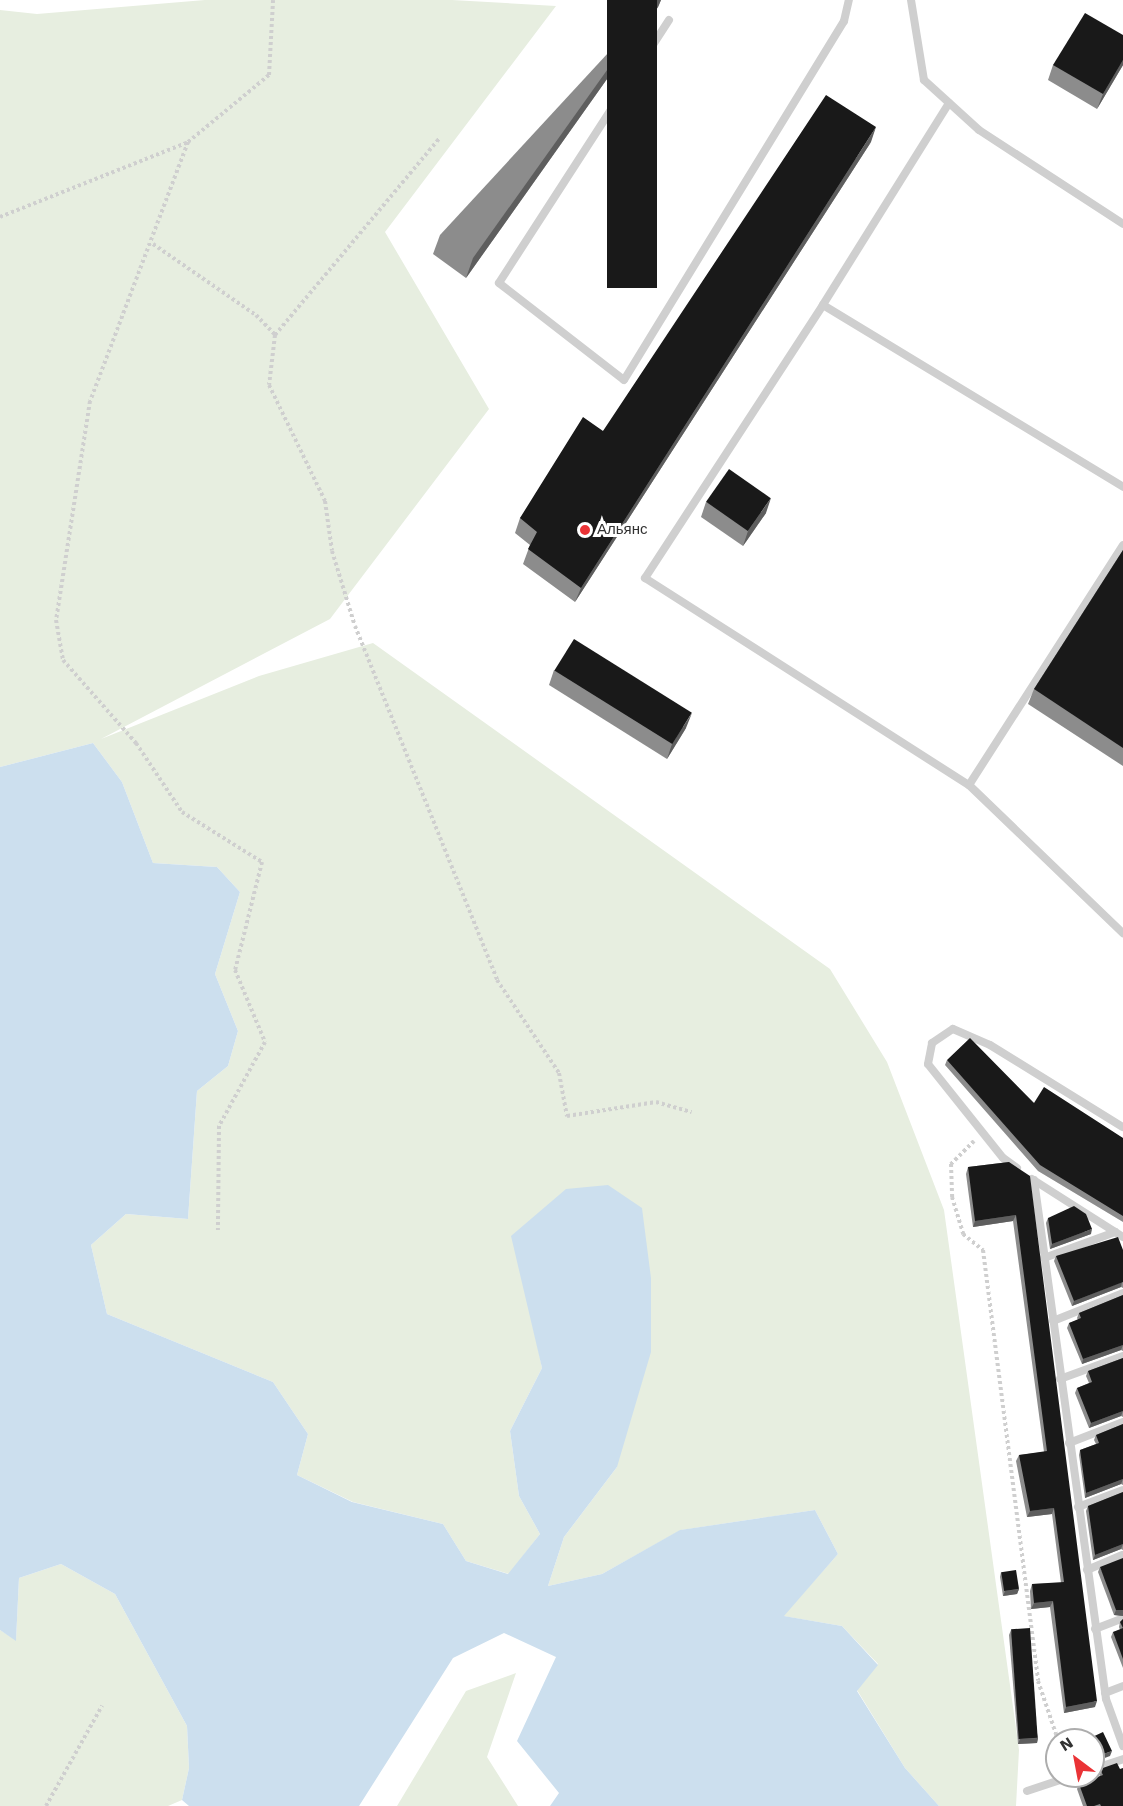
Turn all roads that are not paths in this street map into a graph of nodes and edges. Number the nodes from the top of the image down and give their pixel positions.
1 (849, 0) edge
2 (911, 0) edge
3 (669, 20) dead end
4 (950, 103) junction
5 (1123, 224) edge
6 (823, 305) junction
7 (1123, 487) edge
8 (1123, 544) edge
9 (969, 785) junction
10 (1123, 933) edge
11 (1123, 1127) edge
12 (1034, 1180) junction
13 (1119, 1234) edge
14 (1044, 1258) junction
15 (1123, 1293) edge
16 (1053, 1321) junction
17 (1123, 1356) edge
18 (1060, 1379) junction
19 (1123, 1422) edge
20 (1069, 1443) junction
21 (1123, 1490) edge
22 (1078, 1507) junction
23 (1123, 1555) edge
24 (1087, 1570) junction
25 (1123, 1618) edge
26 (1095, 1629) junction
27 (1123, 1686) edge
28 (1105, 1693) junction
29 (1123, 1746) edge
30 (1123, 1759) edge
31 (1105, 1765) edge
32 (1045, 1785) edge
33 (1027, 1791) dead end

1 - 3 lane
2 - 4 lane
4 - 5 lane
4 - 6 lane
6 - 7 lane
6 - 9 lane
8 - 9 lane
9 - 10 lane
11 - 12 lane
12 - 13 lane
12 - 14 lane
13 - 14 lane
14 - 16 lane
15 - 16 lane
16 - 18 lane
17 - 18 lane
18 - 20 lane
19 - 20 lane
20 - 22 lane
21 - 22 lane
22 - 24 lane
23 - 24 lane
24 - 26 lane
25 - 26 lane
26 - 28 lane
27 - 28 lane
28 - 29 lane
30 - 31 lane
32 - 33 lane

